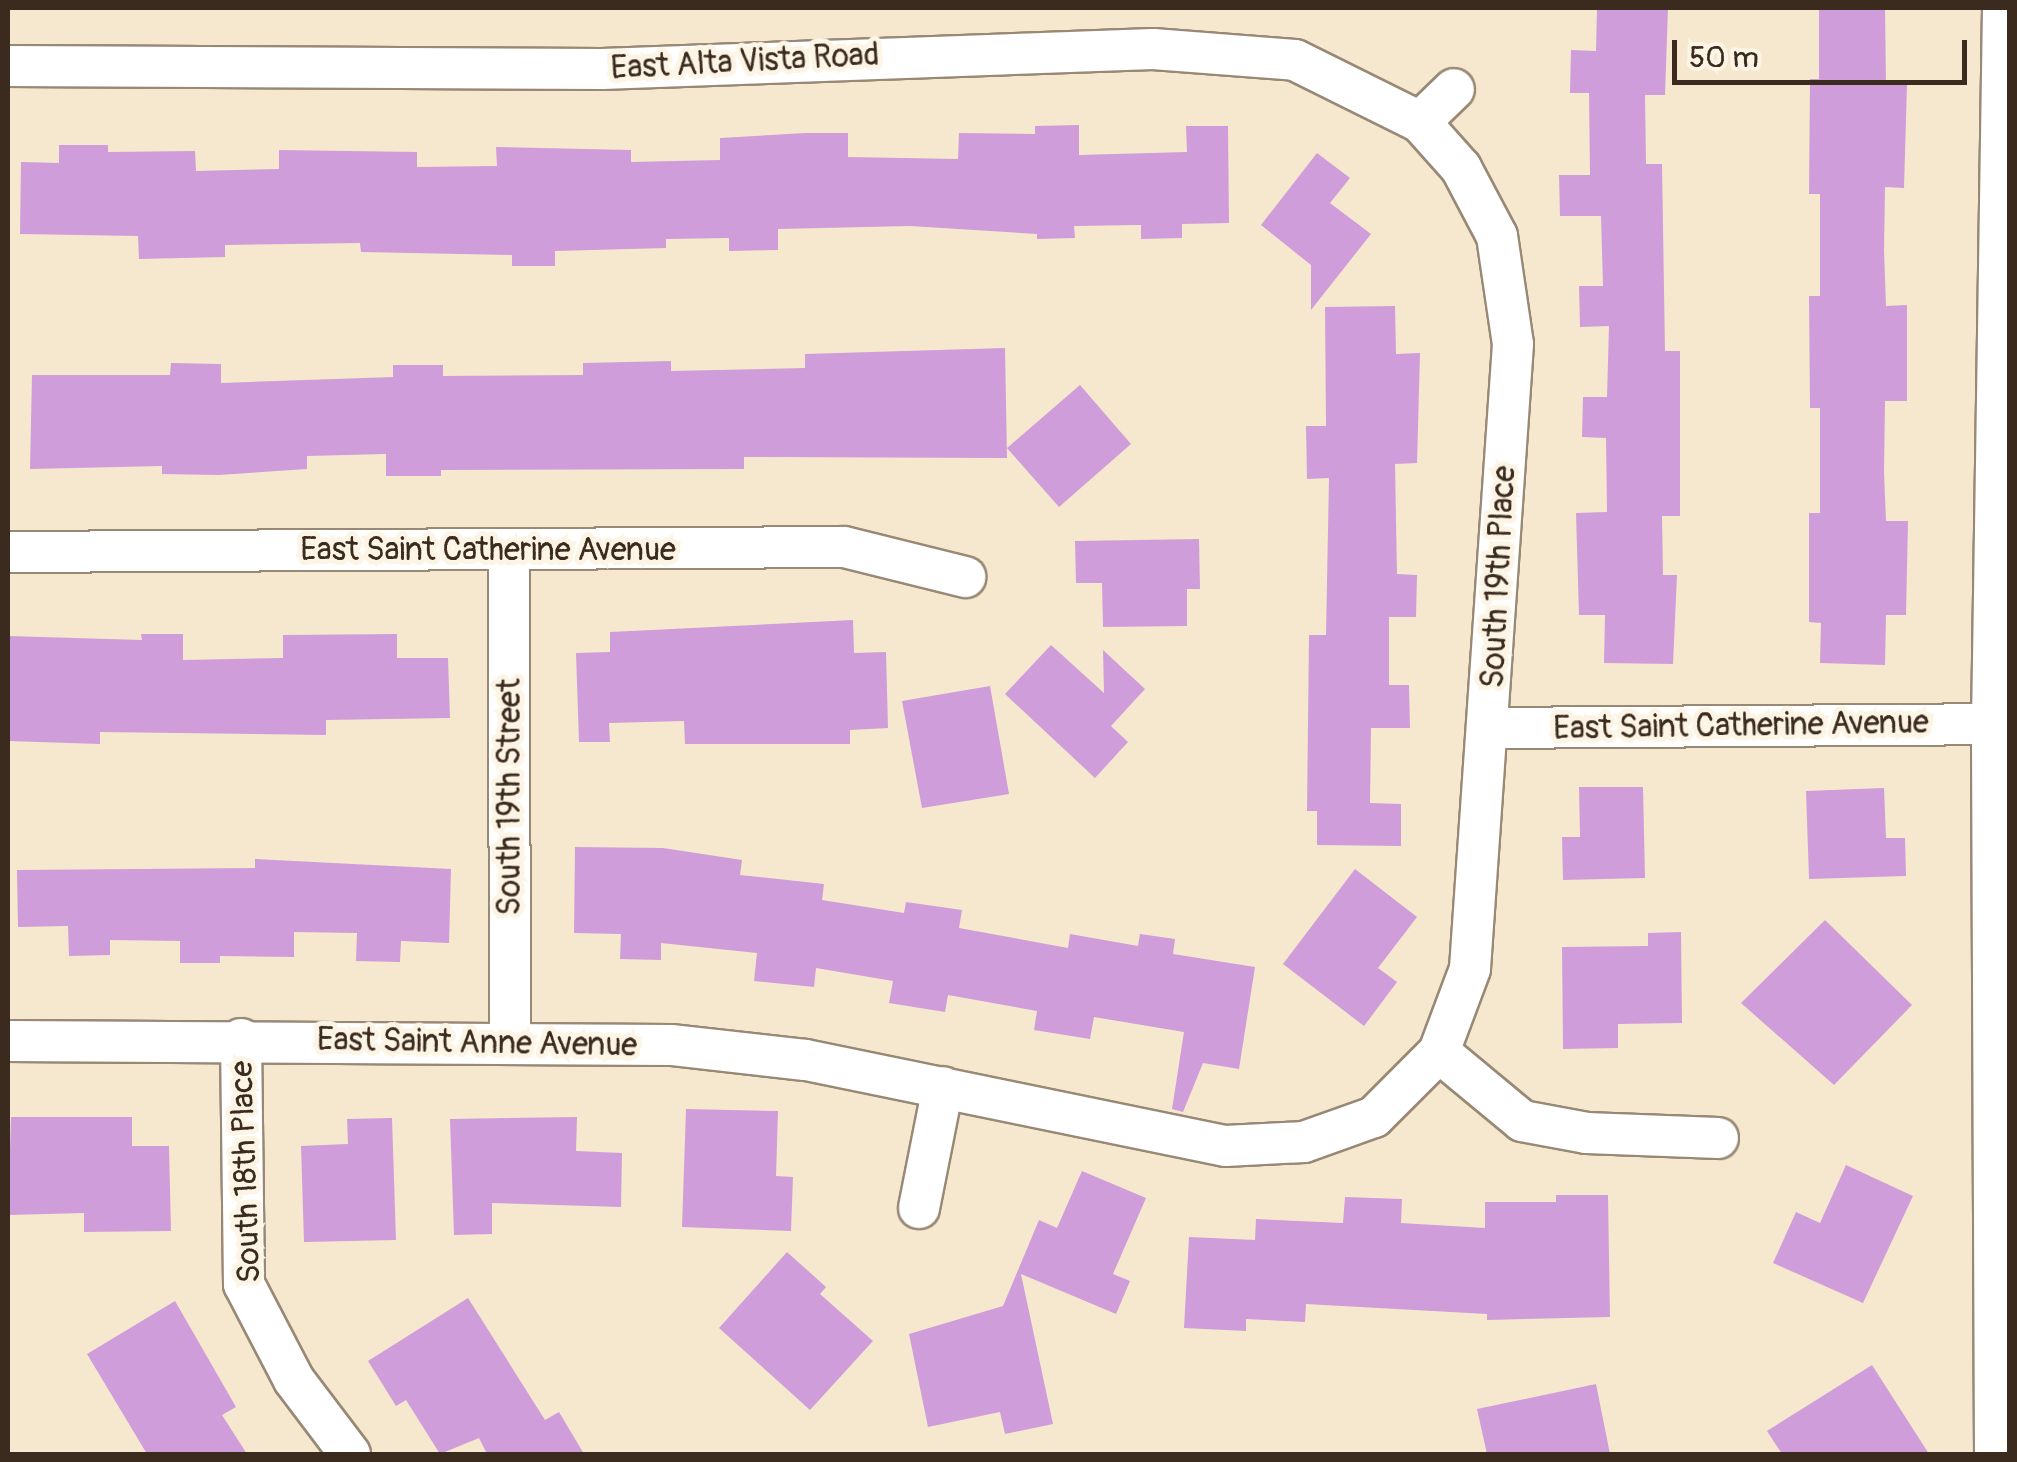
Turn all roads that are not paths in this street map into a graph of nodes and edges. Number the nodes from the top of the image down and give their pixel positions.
1 (2003, 8) edge
2 (8, 66) edge
3 (1454, 89) dead end
4 (1420, 122) junction
5 (2002, 242) edge
6 (510, 551) junction
7 (8, 552) edge
8 (965, 577) dead end
9 (2001, 724) edge
10 (1490, 728) junction
11 (242, 1040) junction
12 (8, 1041) edge
13 (510, 1044) junction
14 (1438, 1052) junction
15 (943, 1087) junction
16 (1718, 1138) dead end
17 (919, 1208) dead end
18 (2001, 1247) edge
19 (350, 1454) edge
20 (1995, 1454) edge

1 - 5 street
2 - 4 street, East Alta Vista Road
3 - 4 street
4 - 10 street, South 19th Place
5 - 9 street
6 - 7 street, East Saint Catherine Avenue
6 - 8 street, East Saint Catherine Avenue
6 - 13 street, South 19th Street
9 - 10 street, East Saint Catherine Avenue
9 - 18 street
10 - 14 street, South 19th Place
11 - 12 street, East Saint Anne Avenue
11 - 13 street, East Saint Anne Avenue
11 - 19 street, South 18th Place
13 - 15 street, East Saint Anne Avenue
14 - 15 street, East Saint Anne Avenue
14 - 16 street
15 - 17 street
18 - 20 street

